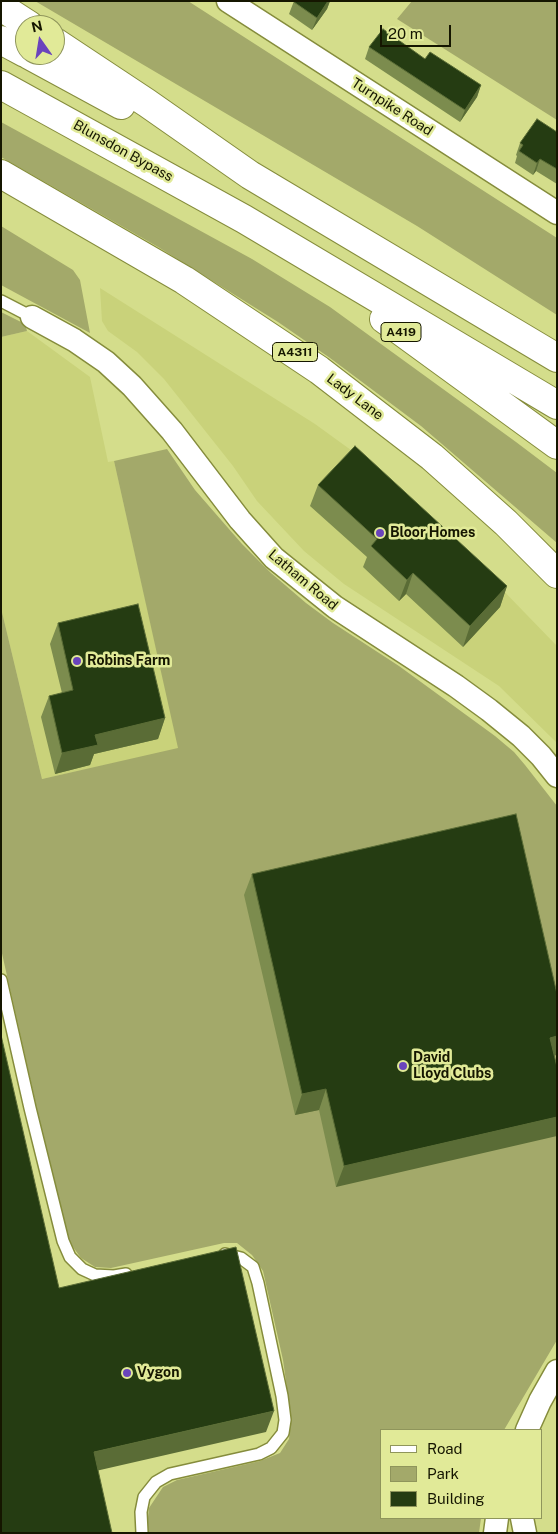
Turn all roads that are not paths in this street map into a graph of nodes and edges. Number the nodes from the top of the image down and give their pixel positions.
1 (228, 1) edge
2 (1, 7) edge
3 (15, 16) edge
4 (1, 40) edge
5 (15, 48) edge
6 (65, 49) edge
7 (48, 65) edge
8 (1, 85) edge
9 (1, 174) edge
10 (250, 174) junction
11 (557, 213) edge
12 (244, 219) junction
13 (1, 301) edge
14 (32, 317) joint
15 (557, 358) edge
16 (557, 405) edge
17 (557, 445) edge
18 (557, 574) edge
19 (557, 776) edge
20 (1, 980) edge
21 (215, 1256) edge
22 (137, 1272) edge
23 (557, 1371) edge
24 (527, 1429) edge
25 (496, 1519) edge
26 (522, 1519) edge
27 (142, 1533) edge
28 (495, 1533) edge
29 (525, 1533) edge

1 - 11 street, Turnpike Road
2 - 3 main road
4 - 5 main road
6 - 10 main road
7 - 10 main road
8 - 12 main road, Blunsdon Bypass / A419
9 - 18 main road, Lady Lane / A4311
10 - 15 main road
12 - 16 main road, A419
12 - 17 main road, A419
13 - 14 lane
14 - 19 street, Latham Road
20 - 22 lane
21 - 27 lane
23 - 24 street
25 - 28 street
26 - 29 street

